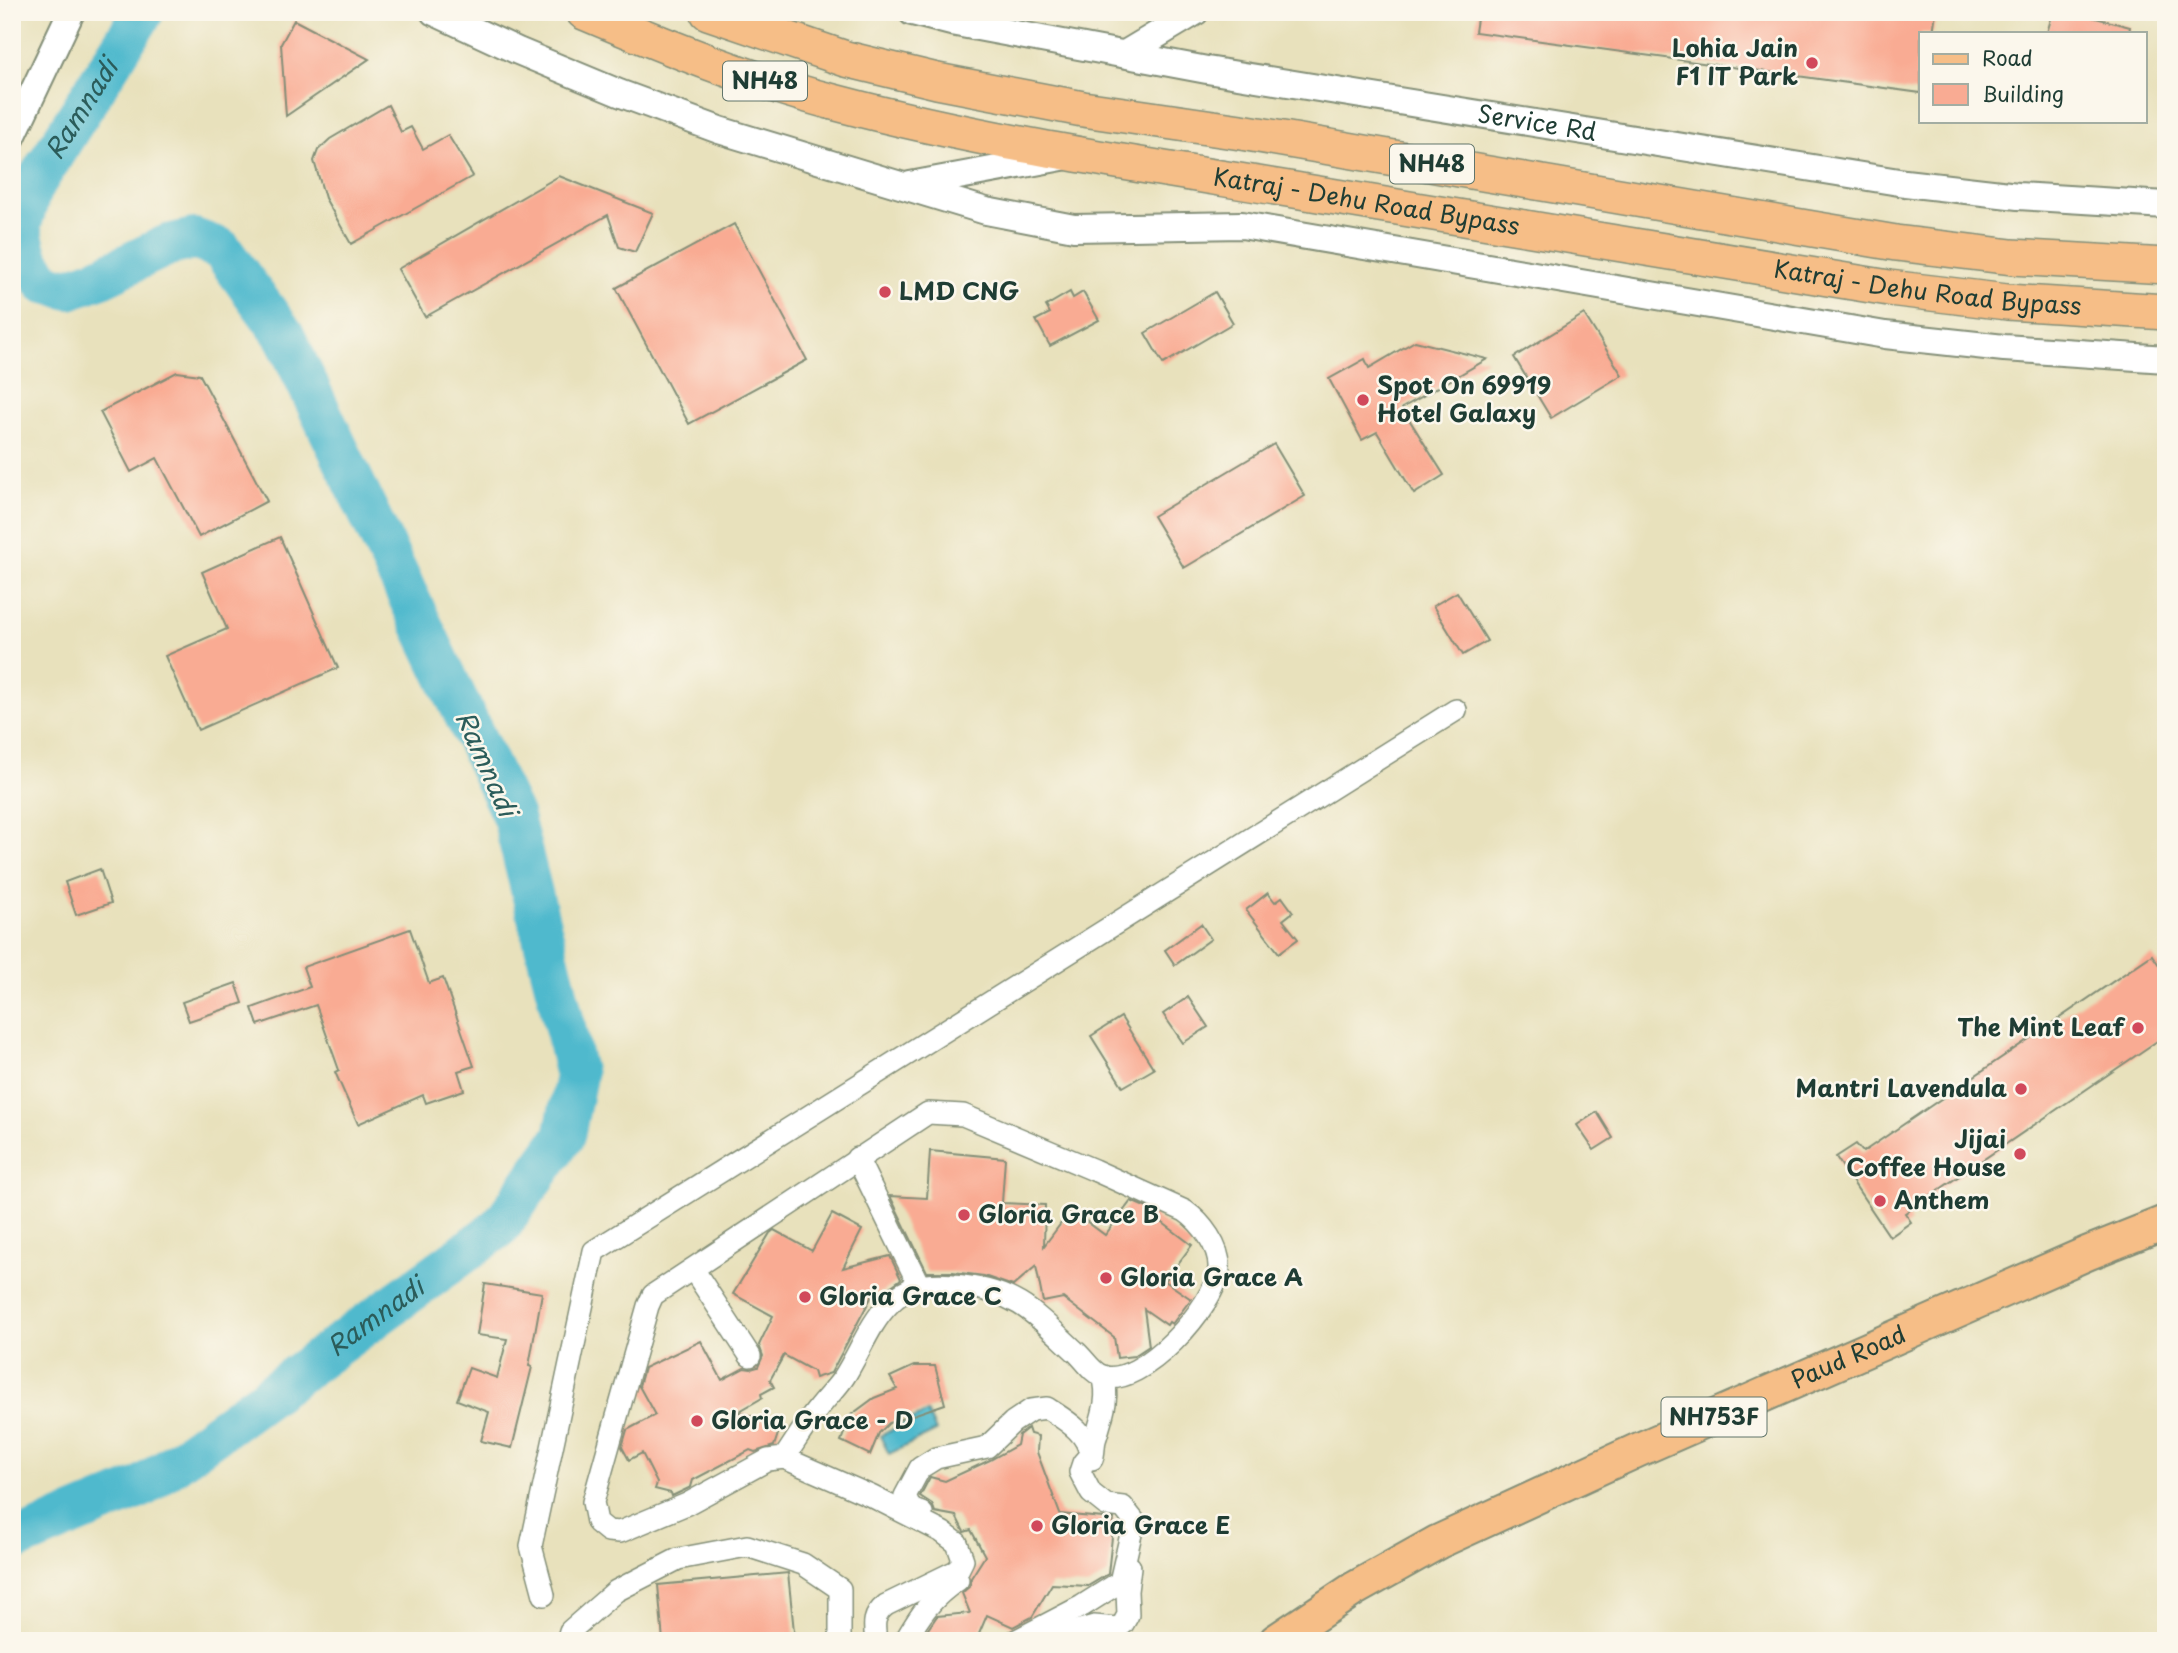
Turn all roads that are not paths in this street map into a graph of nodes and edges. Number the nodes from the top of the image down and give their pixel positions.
1 (71, 12) edge
2 (434, 12) edge
3 (584, 12) edge
4 (708, 12) edge
5 (912, 12) edge
6 (1195, 12) edge
7 (1125, 54) junction
8 (12, 136) edge
9 (1075, 154) junction
10 (905, 186) junction
11 (2166, 205) edge
12 (2166, 266) edge
13 (2166, 312) edge
14 (2166, 359) edge
15 (1456, 710) dead end
16 (857, 1158) junction
17 (2166, 1222) edge
18 (693, 1269) junction
19 (919, 1287) junction
20 (750, 1356) dead end
21 (1103, 1376) junction
22 (784, 1458) junction
23 (544, 1595) dead end
24 (567, 1641) edge
25 (840, 1641) edge
26 (876, 1641) edge
27 (905, 1641) edge
28 (1015, 1641) edge
29 (1022, 1641) edge
30 (1276, 1641) edge

1 - 8 street
2 - 10 street
3 - 9 highway, Katraj - Dehu Road Bypass / NH48
4 - 12 highway, Katraj - Dehu Road Bypass / NH48
5 - 7 street, Service Rd
6 - 7 street
7 - 11 street, Service Rd
9 - 10 street
9 - 13 highway, Katraj - Dehu Road Bypass / NH48
10 - 14 street
15 - 23 street
16 - 18 street
16 - 19 street
16 - 21 street
17 - 30 main road, Paud Road / NH753F
18 - 20 street
18 - 22 street
19 - 21 street
19 - 22 street
21 - 29 street
22 - 26 street
24 - 25 street
27 - 28 street

